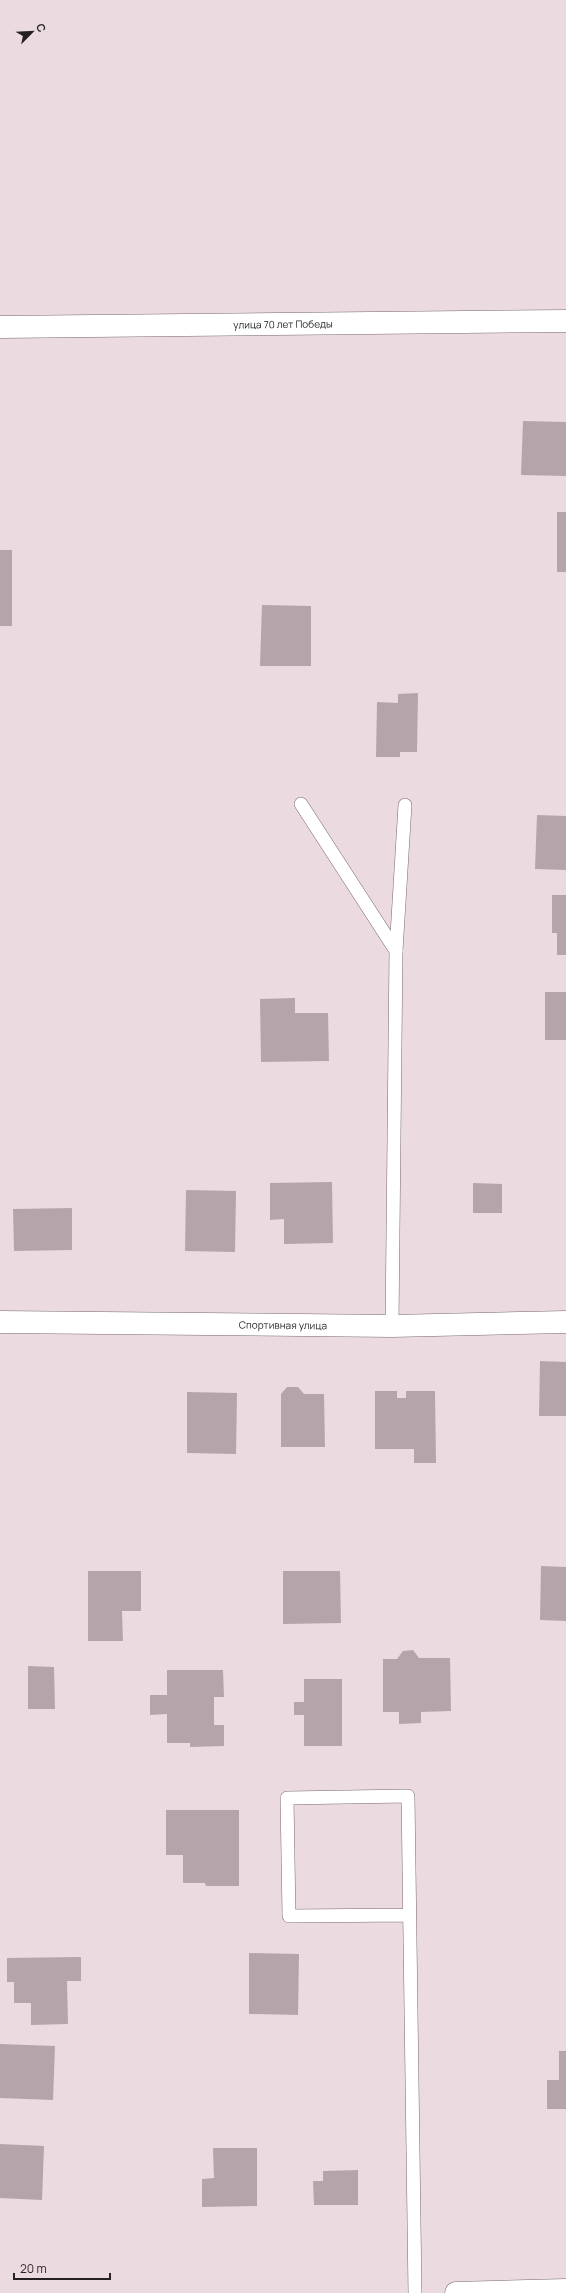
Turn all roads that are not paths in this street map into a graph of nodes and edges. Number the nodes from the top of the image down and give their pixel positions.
1 (566, 321) edge
2 (0, 327) edge
3 (301, 804) dead end
4 (405, 805) dead end
5 (396, 951) junction
6 (0, 1322) edge
7 (566, 1322) edge
8 (392, 1326) junction
9 (409, 1915) junction
10 (566, 2290) edge
11 (415, 2293) edge
12 (456, 2293) edge

1 - 2 street, улица 70 лет Победы
3 - 5 lane
4 - 5 lane
5 - 8 lane
6 - 8 street, Спортивная улица
7 - 8 street, Спортивная улица
9 - 9 lane
9 - 11 lane
10 - 12 street

